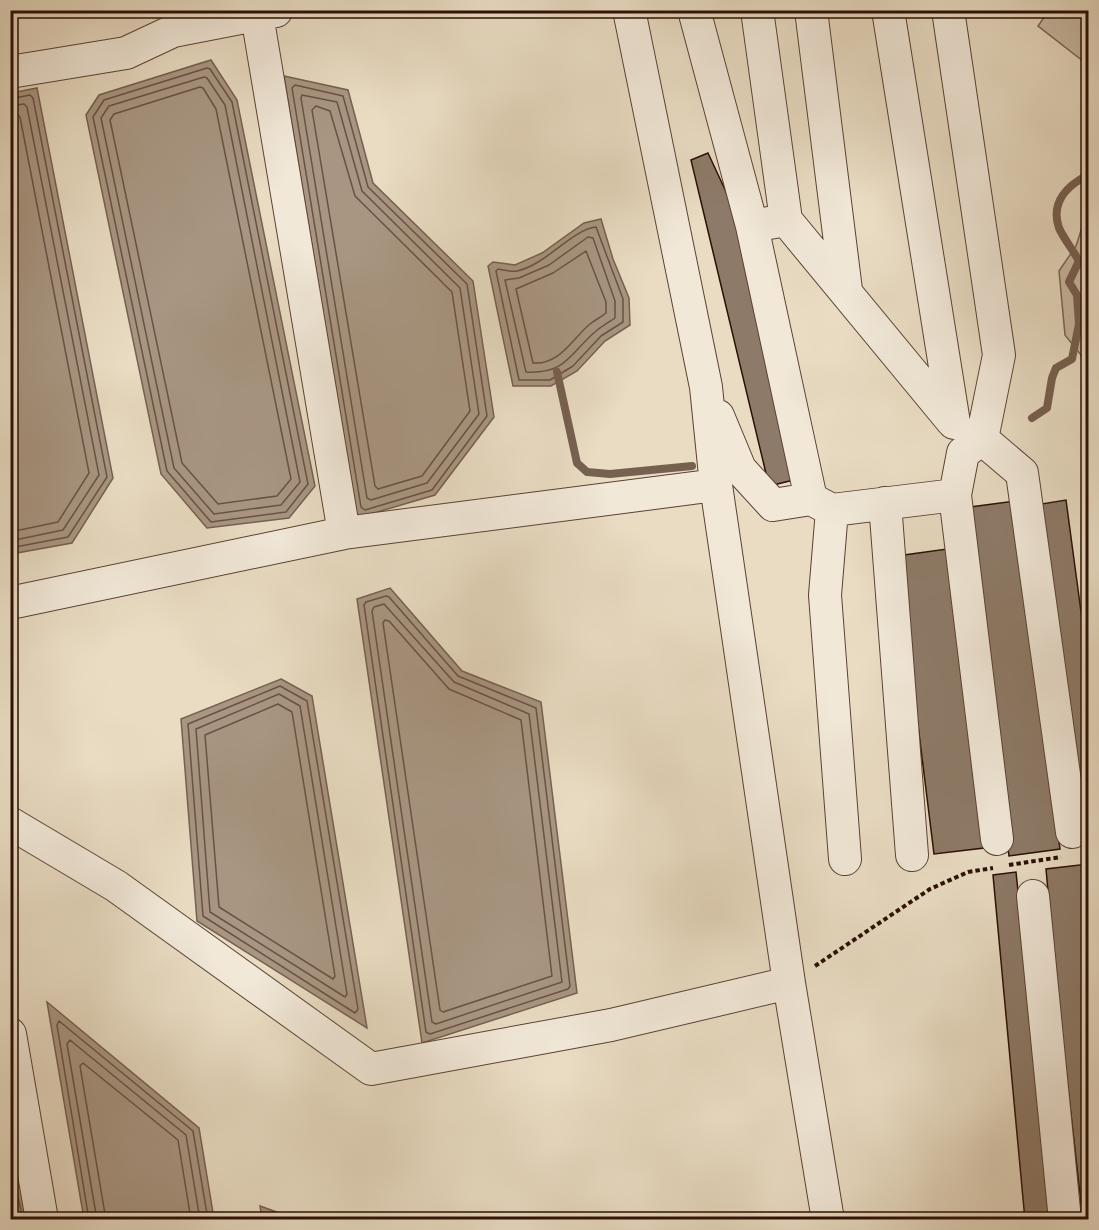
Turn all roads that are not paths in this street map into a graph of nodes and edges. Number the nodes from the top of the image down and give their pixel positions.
1 (629, 10) edge
2 (694, 10) edge
3 (757, 10) edge
4 (811, 10) edge
5 (888, 10) edge
6 (948, 10) edge
7 (267, 13) edge
8 (10, 72) edge
9 (786, 220) junction
10 (752, 226) junction
11 (846, 290) junction
12 (706, 387) junction
13 (954, 423) junction
14 (972, 446) junction
15 (716, 485) junction
16 (955, 495) junction
17 (885, 503) junction
18 (821, 504) junction
19 (344, 533) junction
20 (10, 603) edge
21 (10, 823) edge
22 (997, 839) dead end
23 (1069, 844) road end
24 (912, 855) dead end
25 (845, 860) dead end
26 (1033, 896) dead end
27 (789, 983) junction
28 (10, 1034) edge
29 (42, 1220) edge
30 (828, 1220) edge
31 (1065, 1220) edge

1 - 12 street
2 - 10 street
3 - 9 street
4 - 11 street
5 - 13 street
6 - 14 street
7 - 8 street
7 - 19 street
9 - 10 street
9 - 11 street
10 - 18 street
11 - 13 street
12 - 15 street
12 - 18 street
13 - 14 street
14 - 16 street
14 - 23 street
15 - 19 street
15 - 27 street
16 - 17 street
16 - 22 street
17 - 18 street
17 - 24 street
18 - 25 street
19 - 20 street
21 - 27 street
26 - 31 street
27 - 30 street
28 - 29 street

